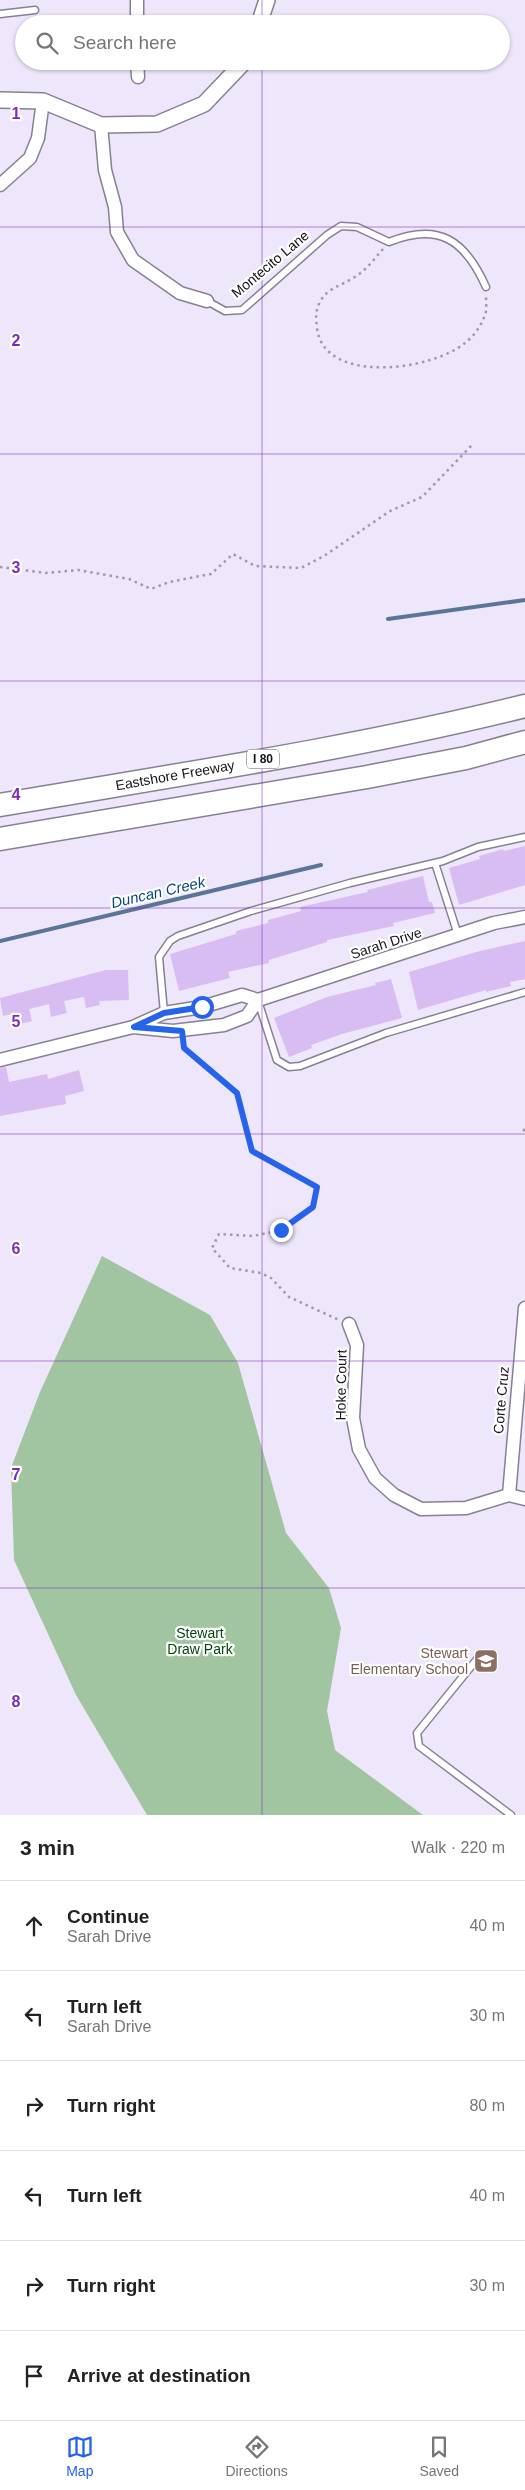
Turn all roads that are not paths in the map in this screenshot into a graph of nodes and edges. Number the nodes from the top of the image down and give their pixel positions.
1 (137, 0) edge
2 (267, 0) edge
3 (35, 10) dead end
4 (0, 14) edge
5 (137, 15) edge
6 (262, 15) edge
7 (138, 70) edge
8 (236, 70) edge
9 (138, 77) dead end
10 (0, 100) edge
11 (43, 101) junction
12 (102, 125) junction
13 (0, 185) edge
14 (486, 287) road end
15 (207, 301) joint
16 (525, 706) edge
17 (525, 742) edge
18 (0, 805) edge
19 (525, 837) edge
20 (0, 839) edge
21 (435, 863) junction
22 (525, 917) edge
23 (458, 935) junction
24 (525, 992) edge
25 (258, 1000) junction
26 (164, 1013) junction
27 (134, 1027) junction
28 (0, 1060) edge
29 (525, 1308) edge
30 (349, 1324) road end
31 (509, 1495) junction
32 (525, 1499) edge
33 (478, 1658) dead end
34 (511, 1815) edge

1 - 5 street
2 - 6 street
3 - 4 lane
7 - 9 street
8 - 12 street
10 - 11 street
11 - 12 street
11 - 13 street
12 - 15 street, Montecito Lane
14 - 15 lane, Montecito Lane
16 - 18 highway, Eastshore Freeway / I 80
17 - 20 highway
19 - 21 lane
21 - 23 lane
21 - 26 lane
22 - 23 street, Sarah Drive
23 - 25 street, Sarah Drive
24 - 25 lane
25 - 26 street, Sarah Drive
25 - 27 street, Sarah Drive
26 - 27 street, Sarah Drive
27 - 28 street, Sarah Drive
29 - 31 street, Corte Cruz
30 - 31 street, Hoke Court
31 - 32 street
33 - 34 lane

